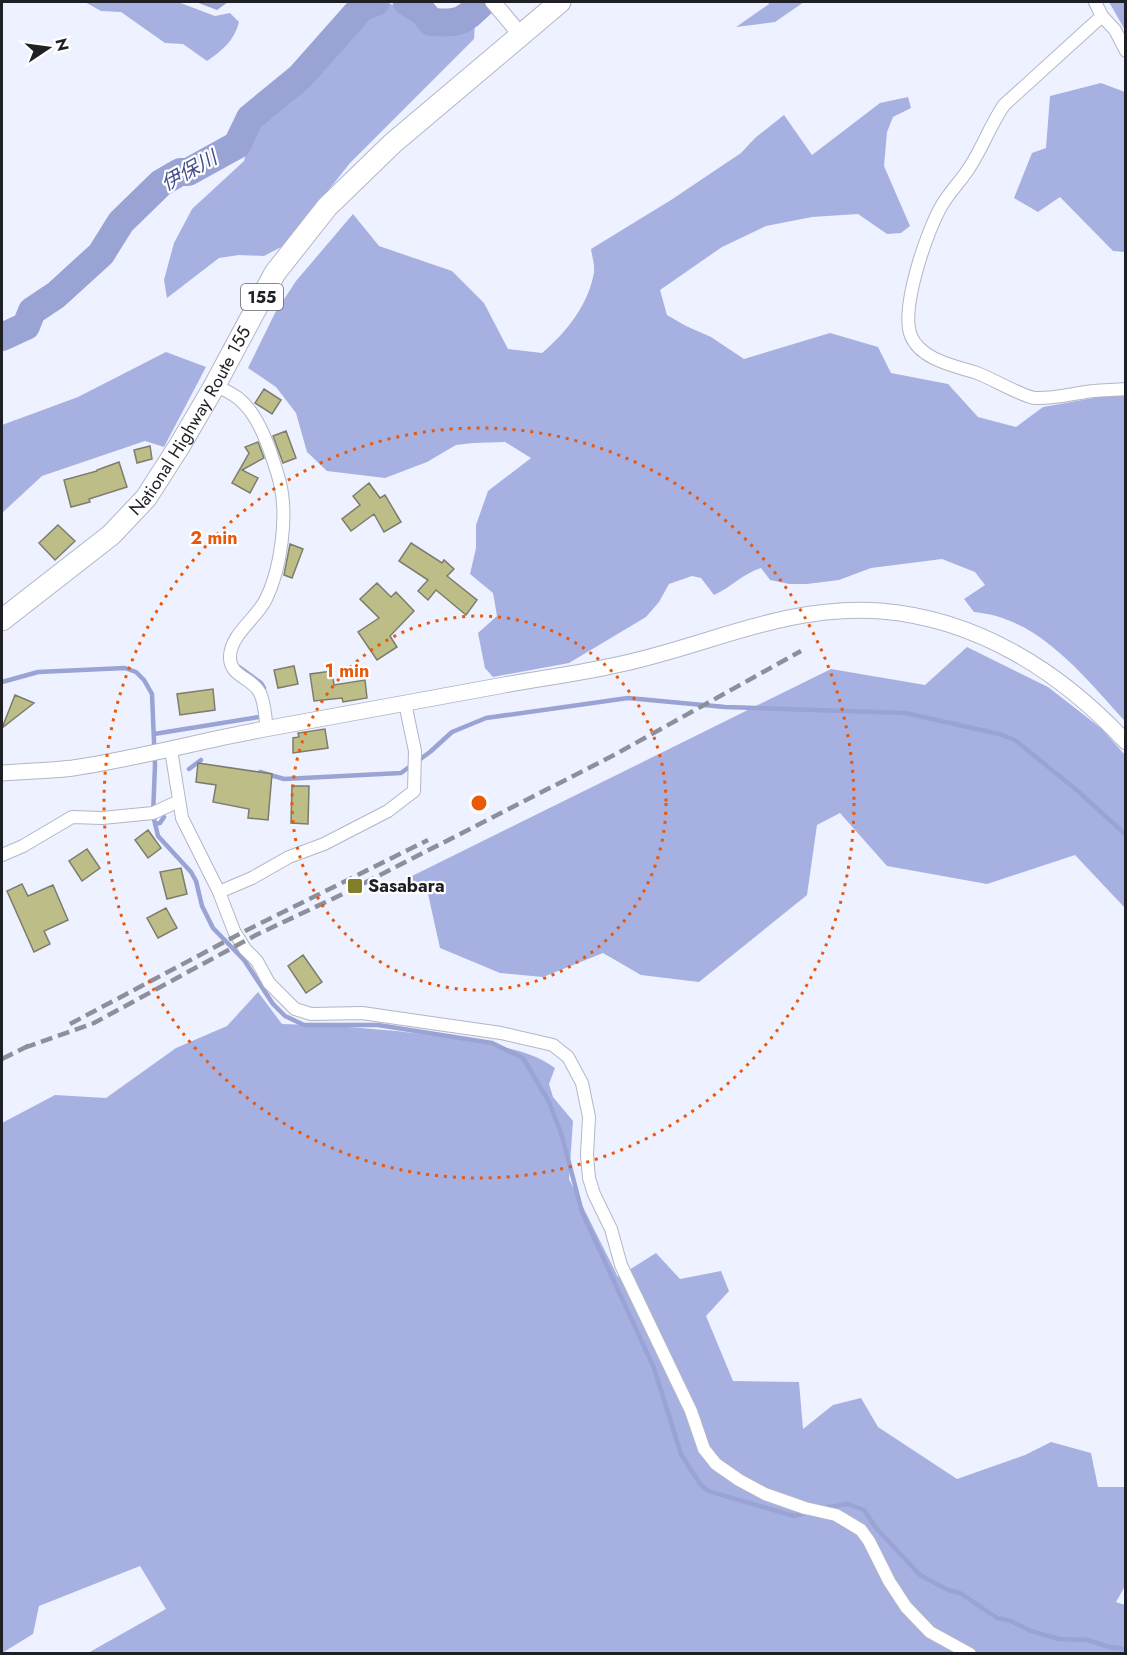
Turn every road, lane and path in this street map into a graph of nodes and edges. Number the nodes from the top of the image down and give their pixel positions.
1 (560, 2) edge
2 (1095, 2) edge
3 (497, 6) edge
4 (1102, 16) junction
5 (520, 34) junction
6 (1125, 51) edge
7 (215, 385) junction
8 (1125, 389) edge
9 (2, 620) edge
10 (405, 703) junction
11 (267, 729) junction
12 (1125, 742) edge
13 (171, 750) junction
14 (2, 773) edge
15 (178, 801) junction
16 (2, 855) edge
17 (219, 892) junction
18 (970, 1653) edge

1 - 5 highway, National Highway Route 155 / 155
2 - 4 street
3 - 5 street
4 - 6 street
4 - 8 street
5 - 7 highway, National Highway Route 155 / 155
7 - 9 highway, National Highway Route 155 / 155
7 - 11 street
10 - 11 street
10 - 12 street
10 - 17 street
11 - 13 street
13 - 14 street
13 - 15 street
15 - 16 street
15 - 17 street
17 - 18 street

